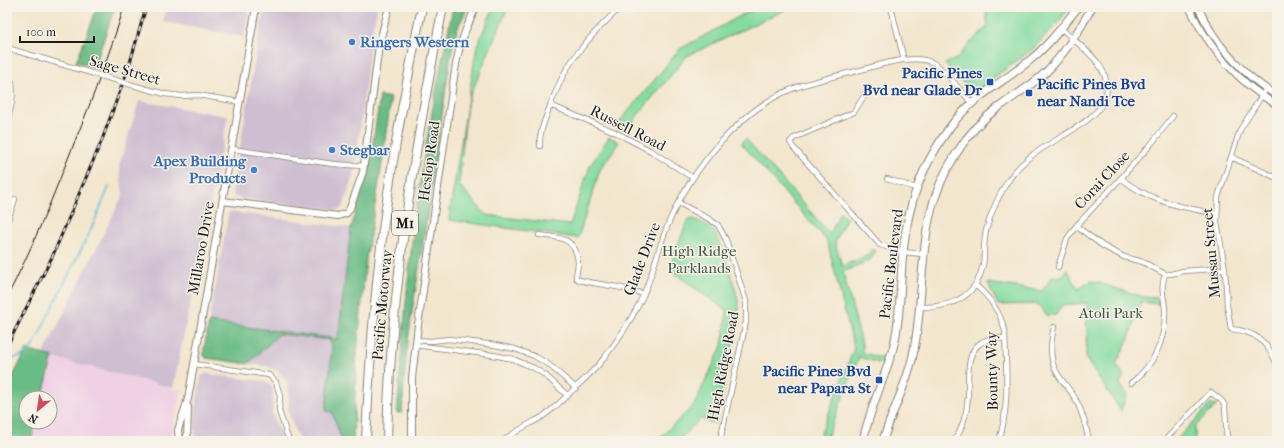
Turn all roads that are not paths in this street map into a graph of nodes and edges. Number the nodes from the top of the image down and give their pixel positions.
1 (256, 7) edge
2 (389, 7) edge
3 (422, 7) edge
4 (443, 7) edge
5 (476, 7) edge
6 (621, 7) edge
7 (891, 7) edge
8 (1078, 7) edge
9 (1092, 7) edge
10 (1189, 7) edge
11 (1198, 7) edge
12 (1062, 28) junction
13 (1074, 40) junction
14 (7, 48) edge
15 (904, 60) junction
16 (9, 81) edge
17 (869, 88) dead end
18 (1266, 89) junction
19 (1262, 95) junction
20 (1277, 96) edge
21 (240, 102) junction
22 (550, 104) junction
23 (972, 104) junction
24 (1277, 106) edge
25 (1173, 116) dead end
26 (7, 122) edge
27 (540, 146) dead end
28 (232, 149) junction
29 (1231, 157) junction
30 (364, 166) junction
31 (693, 178) junction
32 (1121, 178) junction
33 (1277, 178) edge
34 (887, 179) dead end
35 (916, 188) junction
36 (15, 199) dead end
37 (222, 201) junction
38 (679, 202) junction
39 (1217, 214) junction
40 (7, 222) edge
41 (1076, 226) junction
42 (539, 235) dead end
43 (903, 252) junction
44 (923, 254) junction
45 (1058, 267) dead end
46 (1225, 269) junction
47 (1165, 274) junction
48 (975, 285) junction
49 (643, 294) junction
50 (919, 307) junction
51 (1054, 326) dead end
52 (1005, 338) junction
53 (416, 342) junction
54 (515, 349) junction
55 (513, 359) junction
56 (194, 364) junction
57 (1277, 365) edge
58 (1131, 383) dead end
59 (576, 388) junction
60 (568, 396) junction
61 (188, 399) junction
62 (864, 439) edge
63 (178, 441) edge
64 (187, 441) edge
65 (289, 441) edge
66 (366, 441) edge
67 (386, 441) edge
68 (412, 441) edge
69 (503, 441) edge
70 (720, 441) edge
71 (874, 441) edge
72 (883, 441) edge
73 (954, 441) edge
74 (999, 441) edge
75 (1089, 441) edge
76 (1164, 441) edge
77 (1227, 441) edge

1 - 21 street, Millaroo Drive
2 - 30 street
3 - 66 highway, Pacific Motorway / M1
4 - 67 highway, Pacific Motorway / M1
5 - 53 street, Heslop Road
6 - 22 street
7 - 15 street
8 - 12 main road, Pacific Boulevard
9 - 13 main road
10 - 19 street
11 - 18 street
12 - 13 street
12 - 23 main road, Pacific Boulevard
13 - 44 main road
13 - 48 street
14 - 21 street, Sage Street, bridge
15 - 23 street, Glade Drive
15 - 31 street, Glade Drive
16 - 26 street
17 - 43 street
18 - 19 street, Mussau Street
18 - 20 street
19 - 24 street
19 - 29 street, Mussau Street
21 - 28 street, Millaroo Drive
22 - 27 street
22 - 31 street, Russell Road
23 - 35 main road, Pacific Boulevard
25 - 32 street, Corai Close
28 - 30 street
28 - 37 street, Millaroo Drive
29 - 33 street
29 - 39 street, Mussau Street
30 - 37 street
31 - 38 street, Glade Drive
32 - 39 street
32 - 41 street, Corai Close
34 - 35 street
35 - 43 main road, Pacific Boulevard
36 - 40 street
37 - 56 street, Millaroo Drive
38 - 49 street, Glade Drive
38 - 70 street, High Ridge Road
39 - 46 street, Mussau Street
41 - 45 street, Corai Close
41 - 47 street
42 - 49 street
43 - 44 street
43 - 62 main road, Pacific Boulevard
44 - 50 main road
46 - 47 street
46 - 57 street, Mussau Street
47 - 58 street
48 - 50 street
48 - 52 street, Bounty Way
49 - 59 street, Glade Drive
50 - 72 main road
51 - 75 street
52 - 73 street
52 - 74 street, Bounty Way
53 - 54 street
53 - 55 street
53 - 68 street, Heslop Road
54 - 55 street
54 - 59 street
55 - 60 street
56 - 61 street, Millaroo Drive
56 - 65 street
59 - 60 street, Glade Drive
60 - 69 street, Glade Drive
61 - 63 street, Millaroo Drive
61 - 64 street, Millaroo Drive
62 - 71 street
76 - 77 street

